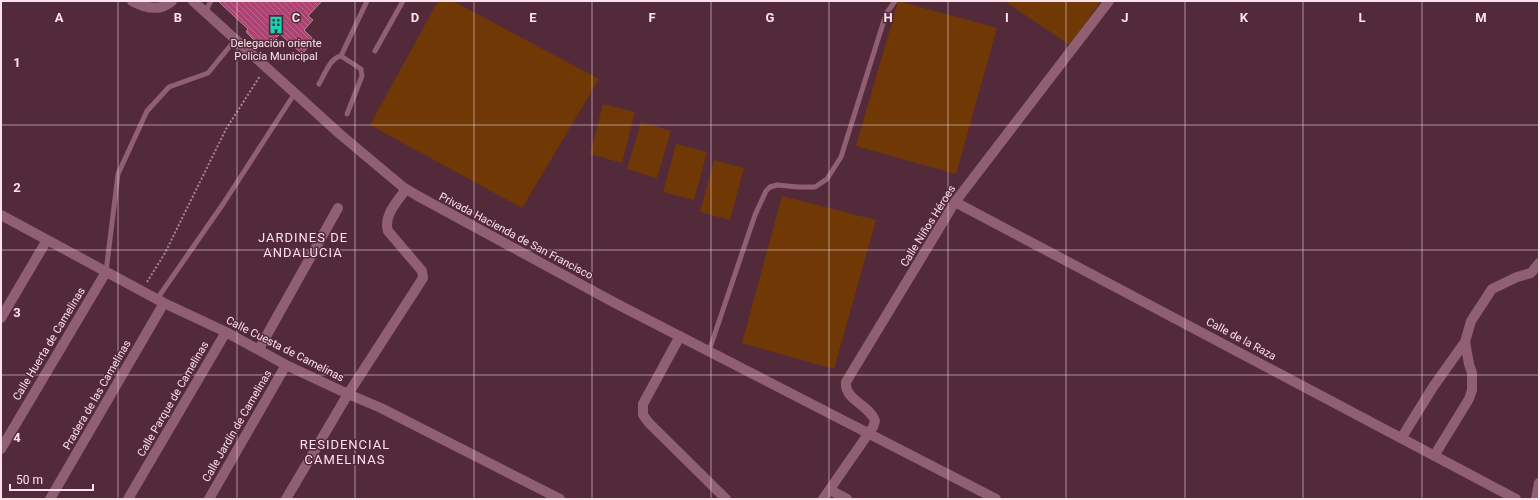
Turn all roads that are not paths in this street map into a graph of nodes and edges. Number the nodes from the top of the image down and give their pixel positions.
1 (132, 1) edge
2 (172, 1) edge
3 (193, 1) edge
4 (211, 1) edge
5 (367, 1) edge
6 (403, 1) edge
7 (896, 1) edge
8 (1109, 1) edge
9 (205, 12) junction
10 (235, 40) junction
11 (375, 51) dead end
12 (341, 56) junction
13 (319, 84) dead end
14 (295, 93) junction
15 (347, 114) dead end
16 (406, 189) junction
17 (955, 202) junction
18 (338, 208) dead end
19 (1, 215) edge
20 (48, 240) junction
21 (1539, 263) edge
22 (106, 272) junction
23 (161, 301) junction
24 (1, 318) edge
25 (226, 332) junction
26 (680, 336) junction
27 (1465, 342) junction
28 (259, 349) junction
29 (709, 351) junction
30 (286, 365) junction
31 (348, 394) junction
32 (868, 432) junction
33 (1402, 438) junction
34 (1, 449) edge
35 (1434, 456) junction
36 (1539, 482) edge
37 (826, 496) edge
38 (50, 499) edge
39 (128, 499) edge
40 (209, 499) edge
41 (286, 499) edge
42 (560, 499) edge
43 (726, 499) edge
44 (847, 499) edge
45 (996, 499) edge
46 (1516, 499) edge
47 (1536, 499) edge

1 - 2 street
3 - 9 street, Privada Hacienda de San Francisco
4 - 9 lane
5 - 12 lane
6 - 11 lane
7 - 29 lane
8 - 17 street, Calle Niños Héroes
9 - 10 street, Privada Hacienda de San Francisco
10 - 14 street, Privada Hacienda de San Francisco
10 - 22 lane
12 - 13 lane
12 - 15 lane
14 - 16 street, Privada Hacienda de San Francisco
14 - 23 lane
16 - 26 street, Privada Hacienda de San Francisco
16 - 31 street
17 - 32 street, Calle Niños Héroes
17 - 33 street, Calle de la Raza
18 - 28 street
19 - 20 street, Calle Cuesta de Camelinas
20 - 22 street, Calle Cuesta de Camelinas
20 - 24 street
21 - 27 street
22 - 23 street, Calle Cuesta de Camelinas
22 - 34 street, Calle Huerta de Camelinas
23 - 25 street, Calle Cuesta de Camelinas
23 - 38 street, Pradera de las Camelinas
25 - 28 street, Calle Cuesta de Camelinas
25 - 39 street, Calle Parque de Camelinas
26 - 29 street, Privada Hacienda de San Francisco
26 - 43 street
27 - 33 street
27 - 35 street
28 - 30 street, Calle Cuesta de Camelinas
29 - 32 street, Privada Hacienda de San Francisco
30 - 31 street, Calle Cuesta de Camelinas
30 - 40 street, Calle Jardín de Camelinas
31 - 41 street
31 - 42 street, Calle Cuesta de Camelinas
32 - 37 street
32 - 45 street, Privada Hacienda de San Francisco
33 - 35 street, Calle de la Raza
35 - 46 street, Calle de la Raza
36 - 47 street
37 - 44 street

